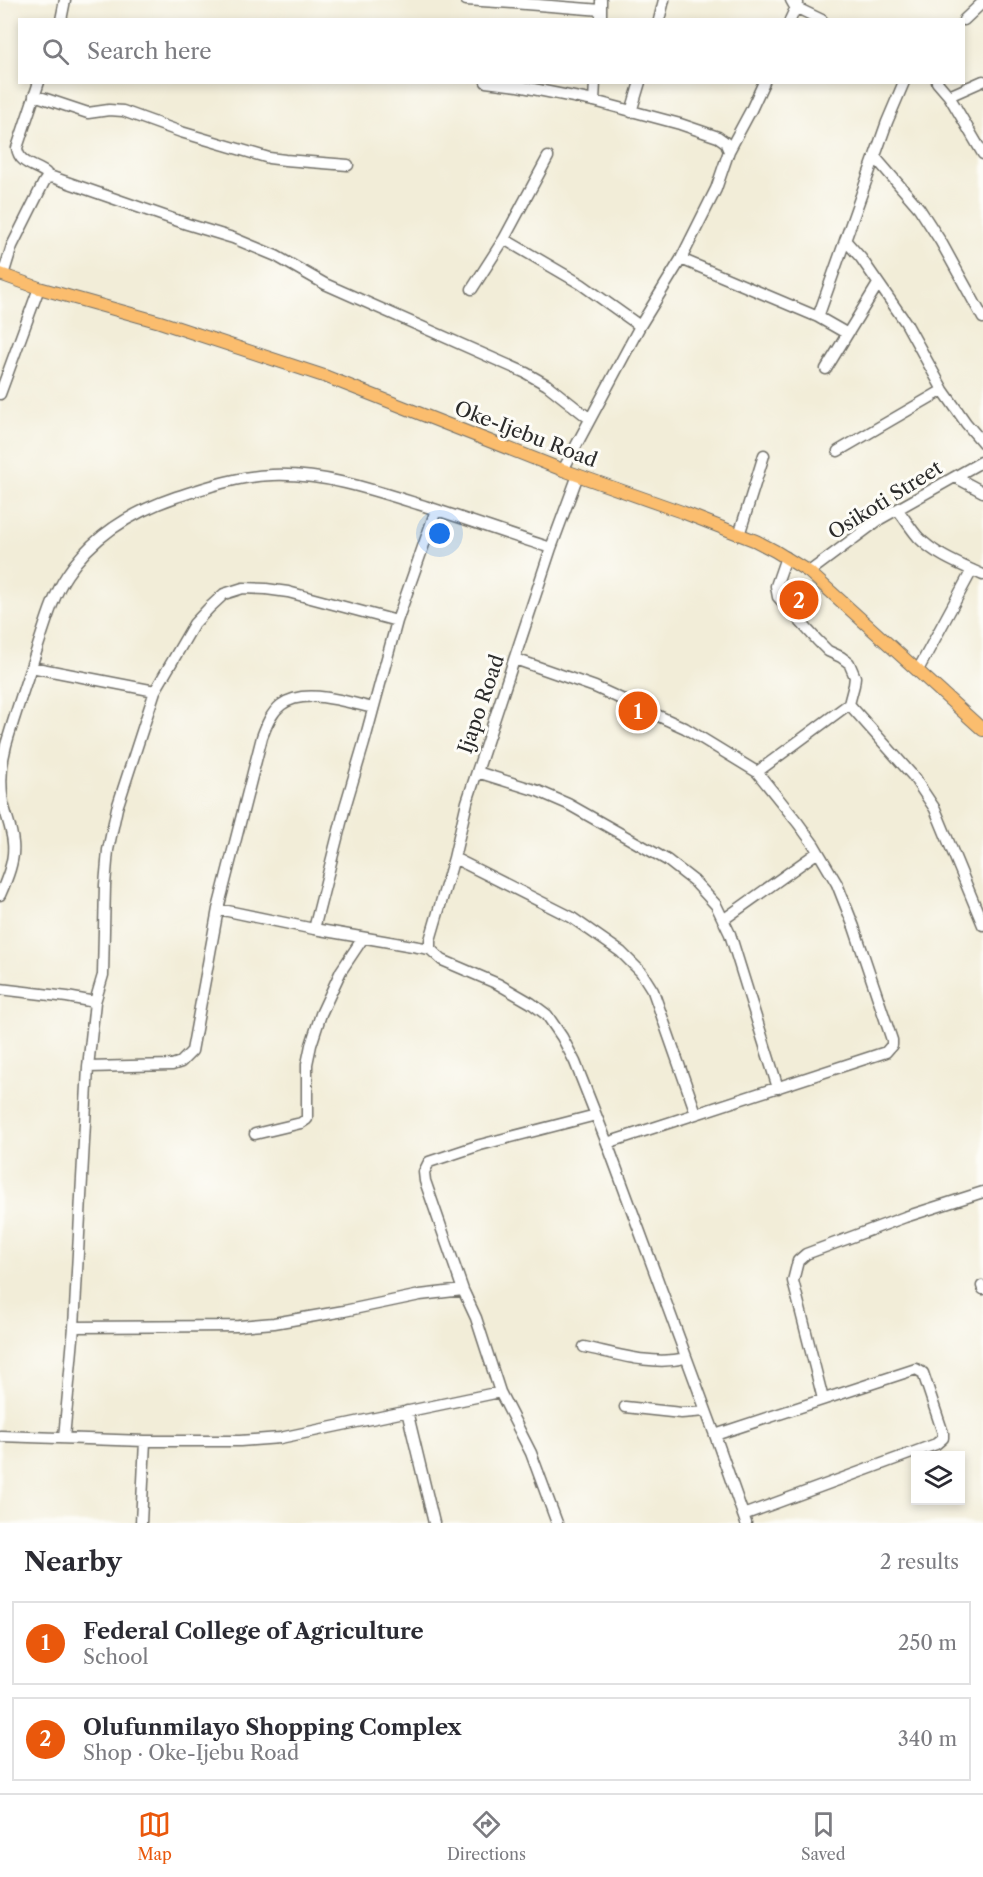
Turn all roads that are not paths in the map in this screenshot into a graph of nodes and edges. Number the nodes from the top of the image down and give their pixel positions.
1 (65, 0) edge
2 (466, 0) edge
3 (664, 0) edge
4 (513, 2) edge
5 (795, 2) edge
6 (983, 2) edge
7 (601, 10) edge
8 (61, 18) edge
9 (660, 18) edge
10 (791, 18) edge
11 (819, 18) edge
12 (965, 18) edge
13 (983, 81) edge
14 (38, 84) edge
15 (502, 84) edge
16 (595, 84) edge
17 (639, 84) edge
18 (763, 84) edge
19 (903, 84) edge
20 (939, 84) edge
21 (34, 95) junction
22 (949, 96) junction
23 (594, 101) junction
24 (631, 112) junction
25 (729, 151) junction
26 (983, 154) edge
27 (548, 157) dead end
28 (875, 157) junction
29 (348, 165) dead end
30 (47, 178) junction
31 (504, 240) junction
32 (845, 240) junction
33 (681, 259) junction
34 (2, 274) edge
35 (878, 284) junction
36 (39, 288) junction
37 (472, 289) dead end
38 (818, 317) junction
39 (983, 318) edge
40 (640, 326) junction
41 (846, 333) junction
42 (826, 369) dead end
43 (942, 390) junction
44 (0, 394) edge
45 (590, 419) junction
46 (983, 442) edge
47 (838, 451) dead end
48 (764, 455) dead end
49 (983, 461) edge
50 (563, 470) junction
51 (578, 475) junction
52 (955, 477) junction
53 (983, 492) edge
54 (436, 510) junction
55 (898, 510) junction
56 (739, 535) junction
57 (552, 548) junction
58 (786, 557) junction
59 (972, 570) junction
60 (808, 572) junction
61 (983, 575) edge
62 (397, 621) junction
63 (515, 659) junction
64 (31, 667) junction
65 (918, 670) junction
66 (155, 691) junction
67 (849, 705) junction
68 (373, 708) junction
69 (983, 730) edge
70 (477, 772) junction
71 (758, 772) junction
72 (818, 852) junction
73 (454, 858) junction
74 (0, 895) edge
75 (218, 909) junction
76 (723, 920) junction
77 (983, 926) edge
78 (314, 929) junction
79 (363, 938) junction
80 (430, 948) junction
81 (0, 989) edge
82 (95, 1002) junction
83 (88, 1067) junction
84 (778, 1088) junction
85 (696, 1113) junction
86 (596, 1115) junction
87 (255, 1134) dead end
88 (607, 1143) junction
89 (983, 1192) edge
90 (464, 1290) junction
91 (74, 1327) junction
92 (584, 1347) dead end
93 (686, 1358) junction
94 (500, 1392) junction
95 (823, 1399) junction
96 (625, 1407) dead end
97 (406, 1411) junction
98 (706, 1411) junction
99 (715, 1434) junction
100 (0, 1436) edge
101 (64, 1438) junction
102 (144, 1441) junction
103 (744, 1519) edge
104 (430, 1522) edge
105 (141, 1523) edge
106 (556, 1523) edge

1 - 8 street
2 - 4 street
3 - 9 street
4 - 7 street
5 - 10 street
5 - 11 street
6 - 12 street
13 - 22 street
14 - 21 street
15 - 23 street
16 - 23 street
17 - 24 street
18 - 25 street
19 - 28 street
20 - 22 street
21 - 29 street
21 - 30 street
22 - 26 street
23 - 24 street
24 - 25 street
25 - 33 street
27 - 31 street
28 - 32 street
28 - 39 street
30 - 34 street
30 - 45 street
31 - 37 street
31 - 40 street
32 - 35 street
32 - 38 street
33 - 38 street
33 - 40 street
34 - 36 main road, Oke-Ijebu Road
35 - 41 street
35 - 43 street
36 - 44 street
36 - 50 main road, Oke-Ijebu Road
38 - 41 street
40 - 45 street
41 - 42 street
43 - 46 street
43 - 47 street
45 - 50 street
48 - 56 street
49 - 52 street, Osikoti Street
50 - 51 main road, Oke-Ijebu Road
51 - 56 main road, Oke-Ijebu Road
51 - 57 street, Ijapo Road
52 - 53 street
52 - 55 street, Osikoti Street
54 - 57 street
54 - 62 street
54 - 64 street
55 - 59 street
55 - 60 street, Osikoti Street
56 - 58 main road, Oke-Ijebu Road
57 - 63 street, Ijapo Road
58 - 60 main road, Oke-Ijebu Road
58 - 67 street
59 - 61 street
59 - 65 street
60 - 65 main road, Oke-Ijebu Road
62 - 66 street
62 - 68 street
63 - 70 street, Ijapo Road
63 - 71 street
64 - 66 street
64 - 74 street
65 - 69 main road, Oke-Ijebu Road
66 - 82 street
67 - 71 street
67 - 77 street
68 - 75 street
68 - 78 street
70 - 73 street, Ijapo Road
70 - 76 street
71 - 72 street
72 - 76 street
72 - 84 street
73 - 80 street, Ijapo Road
73 - 85 street
75 - 78 street
75 - 83 street
76 - 84 street
78 - 79 street
79 - 80 street
79 - 87 street
80 - 86 street
81 - 82 street
82 - 83 street
83 - 91 street
84 - 85 street
85 - 88 street
86 - 88 street
86 - 90 street
88 - 93 street
89 - 95 street
90 - 91 street
90 - 94 street
91 - 101 street
92 - 93 street
93 - 98 street
94 - 97 street
94 - 106 street
95 - 99 street
95 - 103 street
96 - 98 street
97 - 102 street
97 - 104 street
98 - 99 street
99 - 103 street
100 - 101 street
101 - 102 street
102 - 105 street

